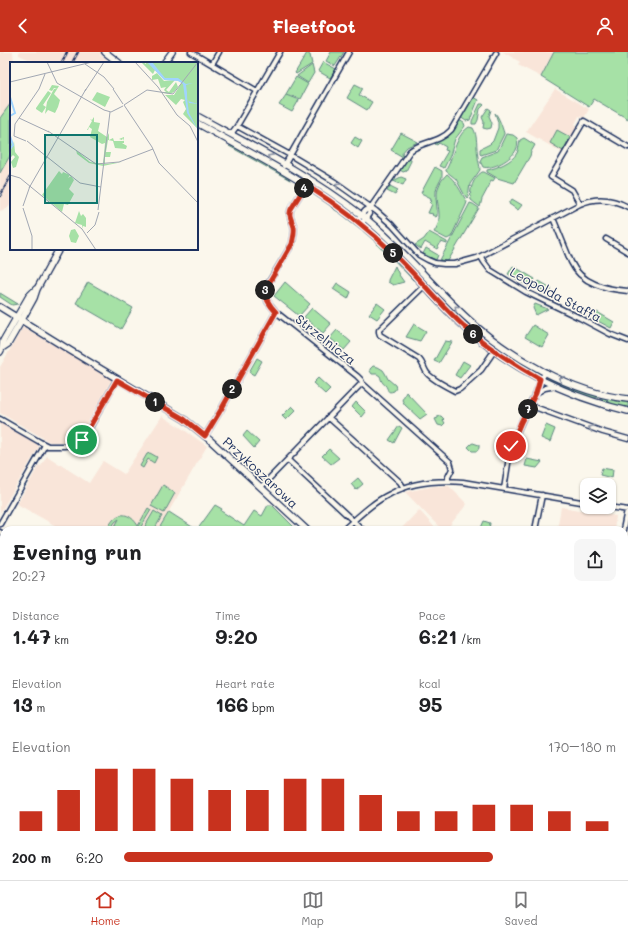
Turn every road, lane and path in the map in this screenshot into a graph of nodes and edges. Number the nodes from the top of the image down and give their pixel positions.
1 (105, 52) edge
2 (173, 52) edge
3 (191, 52) edge
4 (219, 52) edge
5 (280, 52) edge
6 (350, 52) edge
7 (496, 53) edge
8 (118, 62) edge
9 (165, 62) edge
10 (169, 62) edge
11 (212, 64) junction
12 (257, 91) junction
13 (198, 117) edge
14 (198, 125) edge
15 (237, 126) junction
16 (231, 134) junction
17 (628, 147) edge
18 (290, 154) junction
19 (284, 164) junction
20 (283, 171) junction
21 (306, 185) junction
22 (580, 204) junction
23 (370, 207) junction
24 (628, 207) edge
25 (363, 217) junction
26 (553, 218) junction
27 (359, 222) junction
28 (606, 239) dead end
29 (58, 250) edge
30 (628, 252) edge
31 (481, 257) junction
32 (424, 286) junction
33 (628, 291) edge
34 (0, 307) edge
35 (276, 312) junction
36 (19, 319) junction
37 (628, 341) edge
38 (1, 350) edge
39 (494, 351) junction
40 (546, 372) junction
41 (540, 379) junction
42 (117, 380) junction
43 (362, 382) junction
44 (556, 386) junction
45 (536, 393) junction
46 (628, 399) edge
47 (529, 405) junction
48 (628, 411) edge
49 (328, 417) junction
50 (0, 419) edge
51 (205, 436) junction
52 (628, 439) edge
53 (45, 445) junction
54 (288, 460) junction
55 (448, 481) junction
56 (261, 487) junction
57 (404, 488) junction
58 (504, 489) junction
59 (542, 496) junction
60 (580, 502) edge
61 (616, 508) edge
62 (627, 510) edge
63 (353, 521) junction
64 (0, 524) edge
65 (303, 526) edge
66 (347, 526) edge
67 (359, 526) edge
68 (536, 526) edge
69 (624, 526) edge

1 - 8 street
2 - 9 street
2 - 10 street
3 - 11 street
4 - 11 street
5 - 12 street
6 - 18 street
7 - 23 street
11 - 12 street
12 - 15 street
13 - 16 street
14 - 20 street
15 - 16 street
15 - 18 street
19 -> 16 street
17 - 22 street
18 - 19 street
23 -> 18 street
19 - 20 street
19 - 25 street
20 - 21 street
21 - 27 street
21 - 35 street
22 - 24 street
22 - 26 street
23 - 25 street
23 - 31 street
25 - 27 street
40 -> 25 street
26 - 31 street
26 - 33 street
27 - 32 street
28 - 30 street
29 - 36 street
31 - 37 street, Leopolda Staffa
32 - 39 street
32 - 39 street
34 - 36 street, Przykoszarowa
35 - 43 street, Strzelnicza
35 - 51 street
36 - 38 street
36 - 42 street, Przykoszarowa
39 - 41 street
40 - 41 street
46 -> 40 street
41 - 44 street
41 - 45 street
42 - 51 street, Przykoszarowa
42 - 53 street
43 - 49 street
43 - 55 street, Strzelnicza
44 - 45 street
44 - 48 street
45 - 47 street
52 -> 47 street
47 - 58 street
49 - 54 street
49 - 57 street
50 - 53 street
51 - 56 street, Przykoszarowa
53 - 64 street
54 - 56 street
54 - 63 street
55 - 57 street
55 - 58 street
56 - 65 street, Przykoszarowa
57 - 63 street
58 - 59 street
59 - 60 street
59 - 68 street
61 - 62 street
62 - 69 street
63 - 66 street
63 - 67 street

